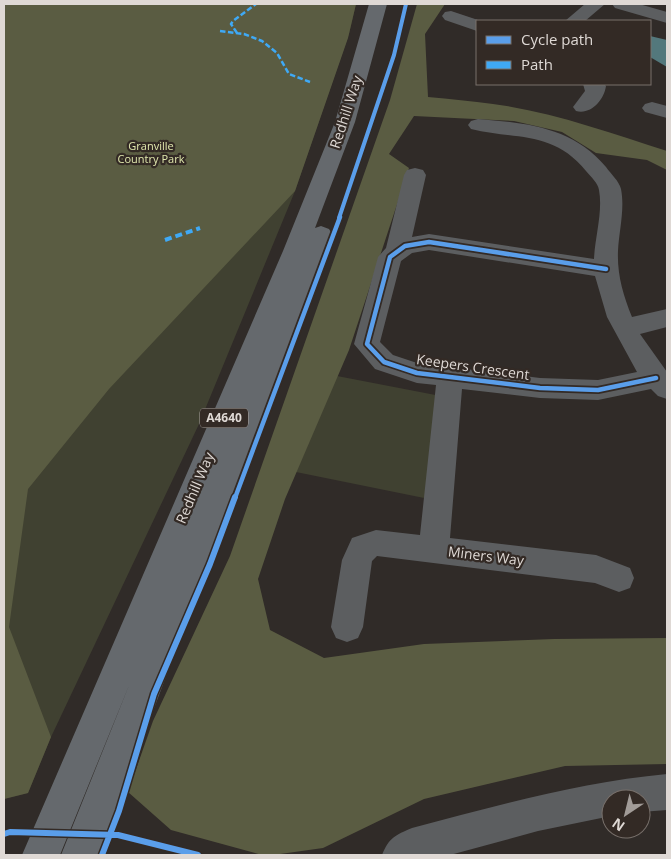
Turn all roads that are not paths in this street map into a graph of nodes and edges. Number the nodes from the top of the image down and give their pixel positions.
1 (596, 4) edge
2 (621, 4) edge
3 (383, 7) edge
4 (451, 16) dead end
5 (667, 18) edge
6 (575, 20) edge
7 (476, 26) edge
8 (594, 85) edge
9 (583, 107) dead end
10 (478, 125) dead end
11 (416, 175) dead end
12 (397, 252) junction
13 (606, 269) junction
14 (667, 318) edge
15 (626, 328) junction
16 (450, 377) junction
17 (662, 384) edge
18 (434, 550) junction
19 (619, 578) dead end
20 (347, 627) dead end
21 (667, 792) edge
22 (41, 855) edge
23 (80, 855) edge
24 (401, 855) edge

1 - 6 street
2 - 5 street
3 - 22 main road, Redhill Way / A4640
3 - 23 main road, Redhill Way / A4640
4 - 7 street
8 - 9 street
10 - 13 street
11 - 12 street
12 - 13 street
12 - 16 street, Keepers Crescent
13 - 15 street
14 - 15 street
15 - 17 street
16 - 17 street, Keepers Crescent
16 - 18 street, Miners Way
18 - 19 street, Miners Way
18 - 20 street
21 - 24 street

